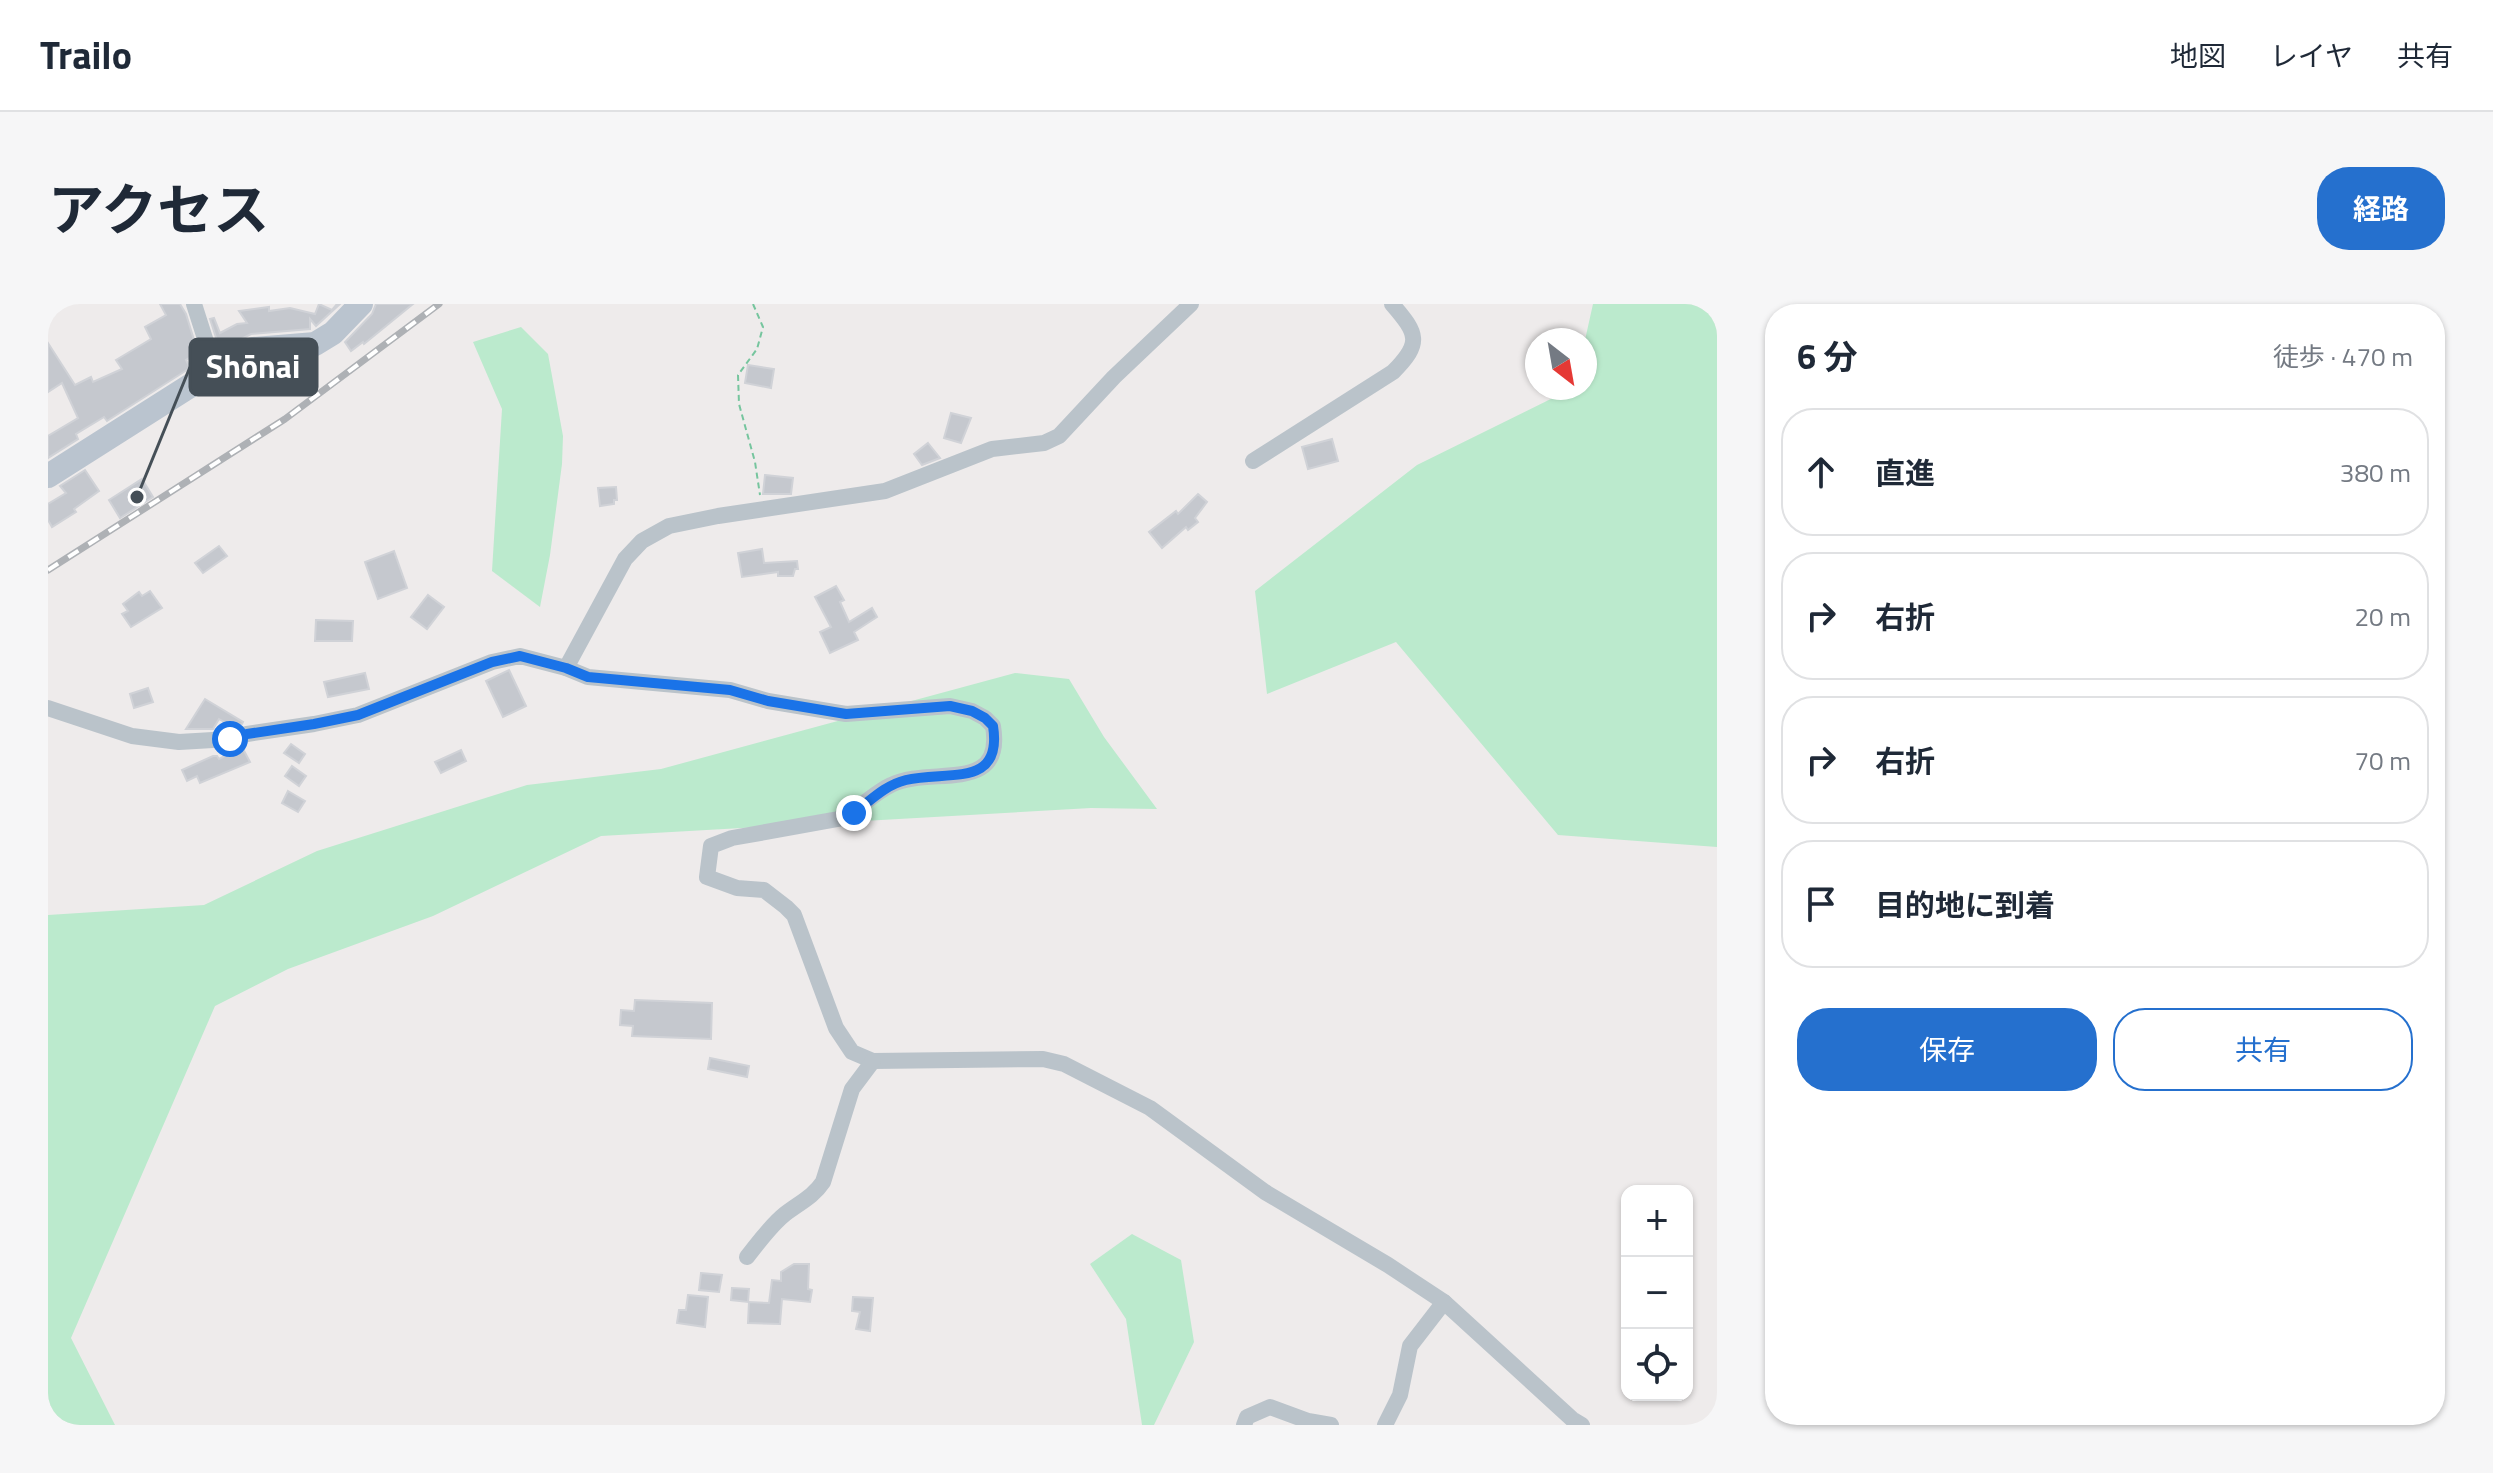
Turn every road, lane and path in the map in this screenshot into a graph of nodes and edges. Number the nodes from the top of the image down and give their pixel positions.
1 (194, 304) edge
2 (361, 304) edge
3 (753, 304) edge
4 (1191, 304) edge
5 (1392, 304) edge
6 (215, 370) junction
7 (1253, 461) dead end
8 (48, 476) edge
9 (762, 510) junction
10 (566, 668) junction
11 (48, 708) edge
12 (873, 1061) junction
13 (747, 1257) dead end
14 (1444, 1302) junction
15 (1576, 1423) edge
16 (1244, 1425) edge
17 (1331, 1425) edge
18 (1385, 1425) edge

1 - 6 street
2 - 6 main road
3 - 9 path
4 - 9 street
5 - 7 street
6 - 8 main road
9 - 10 street
10 - 11 street
10 - 12 street
12 - 13 street
12 - 14 street
14 - 15 street
14 - 18 street
16 - 17 street

